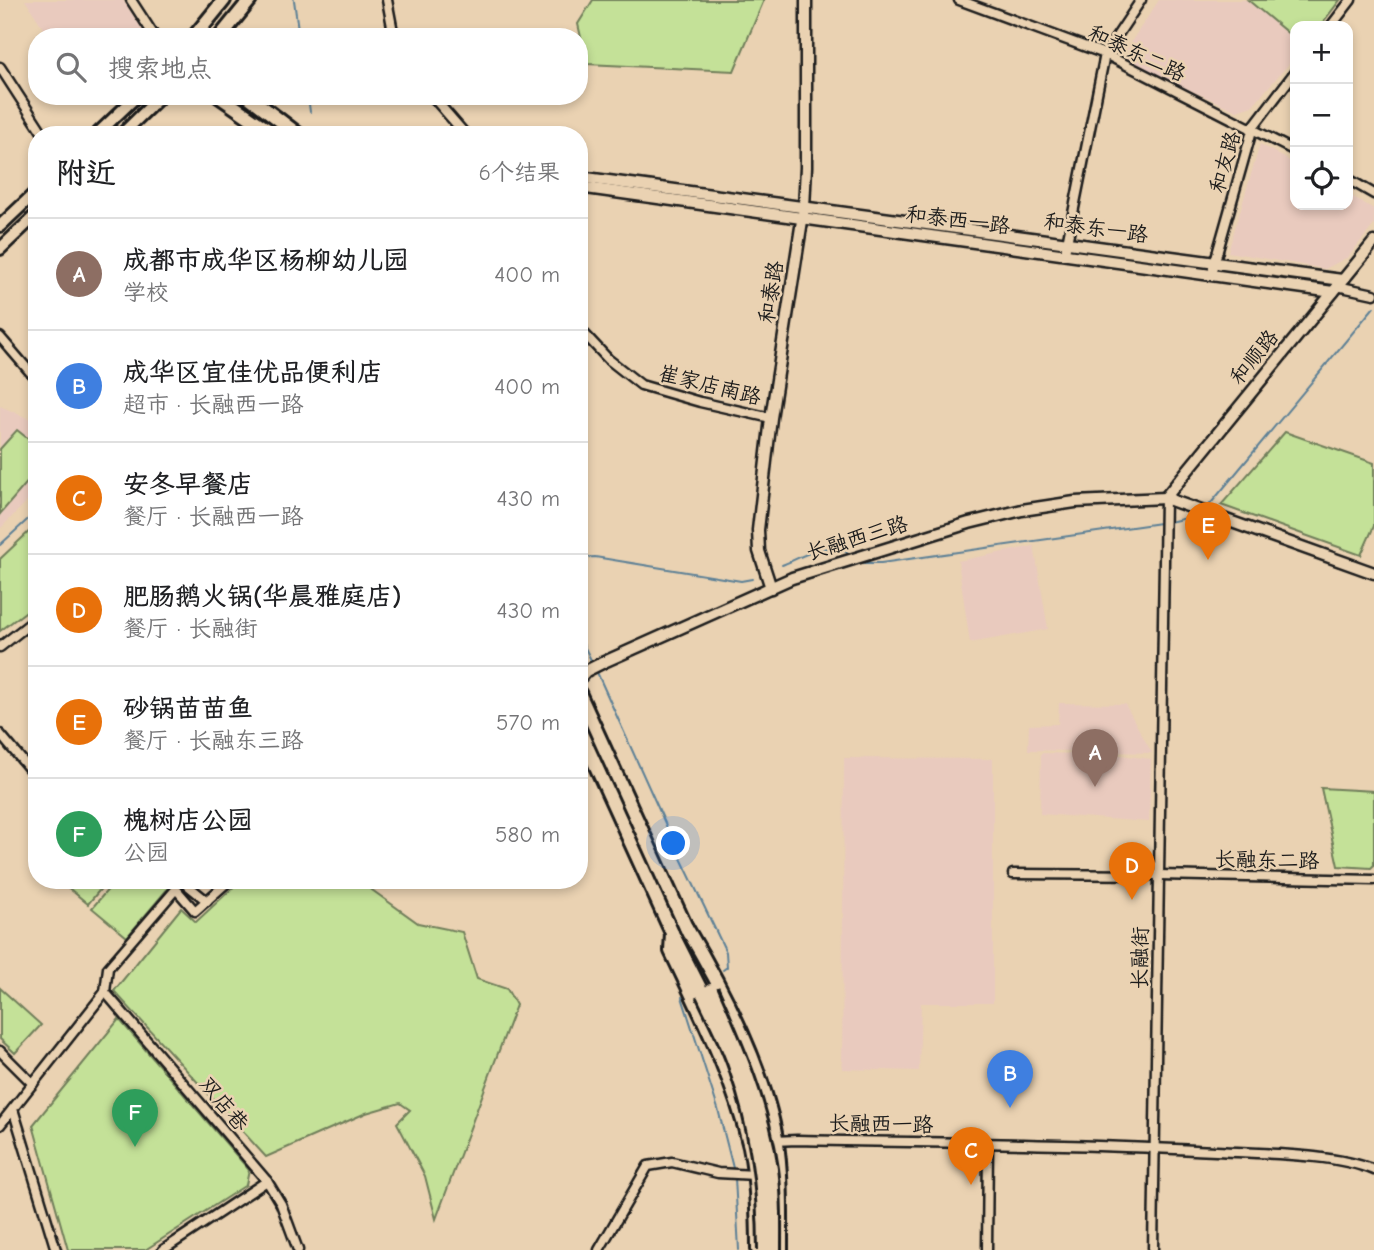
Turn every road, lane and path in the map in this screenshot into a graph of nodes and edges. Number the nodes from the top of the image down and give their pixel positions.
1 (131, 0) edge
2 (224, 0) edge
3 (250, 0) edge
4 (387, 0) edge
5 (806, 0) edge
6 (959, 0) edge
7 (1141, 0) edge
8 (1351, 0) edge
9 (1335, 21) edge
10 (149, 28) edge
11 (201, 28) edge
12 (229, 28) edge
13 (392, 28) edge
14 (1105, 54) junction
15 (0, 67) edge
16 (1290, 79) edge
17 (128, 105) edge
18 (152, 105) edge
19 (232, 105) edge
20 (260, 105) edge
21 (440, 105) edge
22 (38, 126) edge
23 (105, 126) edge
24 (130, 126) edge
25 (262, 126) edge
26 (287, 126) edge
27 (458, 126) edge
28 (1253, 127) junction
29 (1290, 148) edge
30 (588, 178) edge
31 (1353, 182) edge
32 (588, 188) edge
33 (1374, 194) edge
34 (28, 200) edge
35 (804, 208) junction
36 (802, 220) junction
37 (28, 223) edge
38 (0, 226) edge
39 (1374, 242) edge
40 (1066, 248) junction
41 (0, 249) edge
42 (1213, 269) junction
43 (1337, 286) junction
44 (1374, 294) edge
45 (0, 337) edge
46 (588, 338) edge
47 (28, 370) edge
48 (771, 418) junction
49 (1165, 498) junction
50 (1374, 573) edge
51 (771, 588) junction
52 (28, 625) edge
53 (0, 647) edge
54 (588, 672) edge
55 (588, 712) edge
56 (0, 734) edge
57 (588, 749) edge
58 (28, 767) edge
59 (1013, 874) dead end
60 (1159, 875) junction
61 (1374, 880) edge
62 (192, 889) edge
63 (220, 889) edge
64 (207, 901) junction
65 (686, 927) junction
66 (672, 933) junction
67 (106, 992) junction
68 (707, 992) junction
69 (0, 1051) edge
70 (33, 1084) junction
71 (13, 1110) junction
72 (0, 1125) edge
73 (777, 1141) junction
74 (988, 1144) junction
75 (750, 1147) junction
76 (1153, 1147) junction
77 (1374, 1170) edge
78 (755, 1175) junction
79 (267, 1181) junction
80 (56, 1250) edge
81 (163, 1250) edge
82 (299, 1250) edge
83 (599, 1250) edge
84 (758, 1250) edge
85 (765, 1250) edge
86 (774, 1250) edge
87 (781, 1250) edge
88 (987, 1250) edge
89 (1153, 1250) edge

1 - 10 street
2 - 11 main road
3 - 12 main road
4 - 13 street
5 - 35 street, 和泰路
6 - 14 street, 和泰东二路
7 - 14 street
8 - 9 street
14 - 28 street, 和泰东二路
14 - 40 street
15 - 22 street
16 - 28 street, 和友路
17 - 23 main road
18 - 24 main road
19 - 25 main road
20 - 26 main road
21 - 27 street
28 - 29 street, 和泰东二路
28 - 42 street, 和友路
30 - 35 street
31 - 33 street
32 - 36 street, 和泰西一路
34 - 38 main road
35 - 36 street, 和泰路
35 - 40 street, 和泰东一路
36 - 40 street, 和泰西一路
36 - 48 street, 和泰路
37 - 41 main road
39 - 43 street, 和顺路
40 - 42 street, 和泰东一路
42 - 43 street, 和泰东一路
43 - 44 street
43 - 49 street, 和顺路
45 - 47 street
46 - 48 street, 崔家店南路
48 - 51 street, 和泰路
49 - 50 street
49 - 51 street, 长融西三路
49 - 60 street, 长融街
51 - 54 street, 长融西三路
52 - 53 street
55 - 65 main road
56 - 58 street
57 - 66 main road
59 - 60 street, 长融东二路
60 - 61 street, 长融东二路
60 - 76 street, 长融街
62 - 64 street
63 - 64 street
64 - 67 street
65 - 68 main road
65 - 73 main road
66 - 68 main road
66 - 75 main road
67 - 70 street
67 - 79 street, 双店巷
68 - 85 main road, bridge
68 - 86 main road, bridge
69 - 70 street
70 - 71 street
71 - 72 street
71 - 80 street
73 - 74 street, 长融西一路
73 - 75 street, 长融西一路
73 - 87 main road
74 - 76 street, 长融西一路
74 - 88 street
75 - 78 main road
76 - 77 street, 长融西一路
76 - 89 street, 长融街
78 - 83 street
78 - 84 main road
79 - 81 street
79 - 82 street, 双店巷

